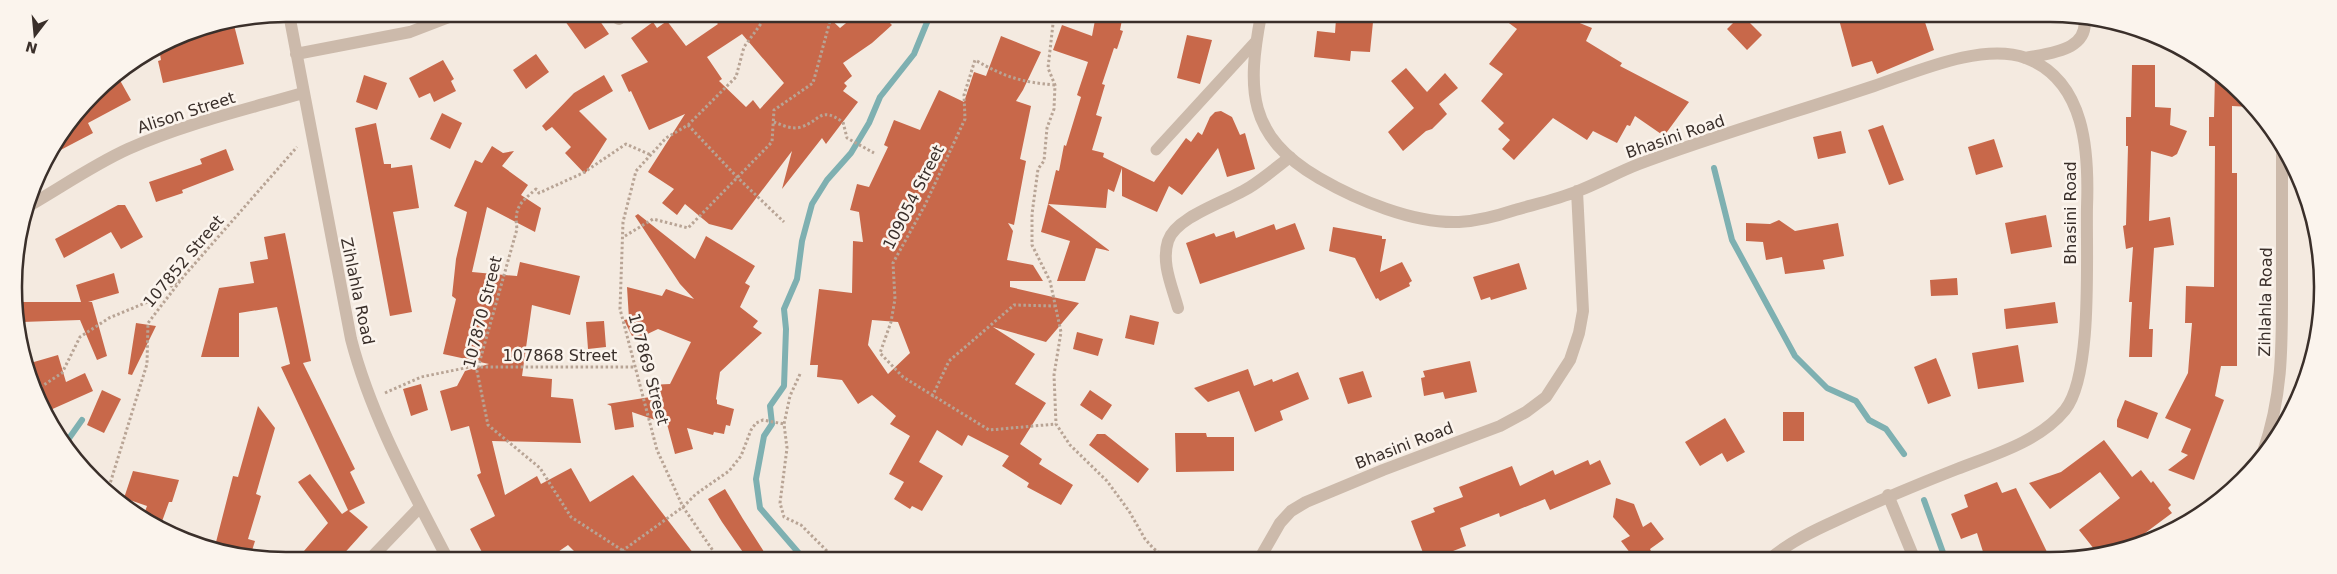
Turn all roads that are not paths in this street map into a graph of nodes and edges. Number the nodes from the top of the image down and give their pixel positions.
1 (290, 22) edge
2 (436, 22) edge
3 (1260, 22) edge
4 (2084, 25) edge
5 (1256, 40) junction
6 (296, 54) junction
7 (2024, 58) junction
8 (303, 93) junction
9 (1156, 150) dead end
10 (1290, 157) junction
11 (2282, 161) edge
12 (1577, 192) junction
13 (37, 201) edge
14 (1178, 308) dead end
15 (2269, 435) edge
16 (1888, 496) junction
17 (420, 507) junction
18 (377, 552) edge
19 (444, 552) edge
20 (1263, 552) edge
21 (1780, 552) edge
22 (1911, 552) edge

1 - 6 street, Zihlahla Road
2 - 6 street
3 - 5 street, Bhasini Road
4 - 7 street
5 - 9 lane
5 - 10 street, Bhasini Road
6 - 8 street, Zihlahla Road
7 - 12 street, Bhasini Road
7 - 16 street, Bhasini Road
8 - 13 street, Alison Street
8 - 17 street, Zihlahla Road
10 - 12 street, Bhasini Road
10 - 14 street
11 - 15 street, Zihlahla Road
12 - 20 street, Bhasini Road
16 - 21 street, Bhasini Road
16 - 22 street
17 - 18 street
17 - 19 street, Zihlahla Road

